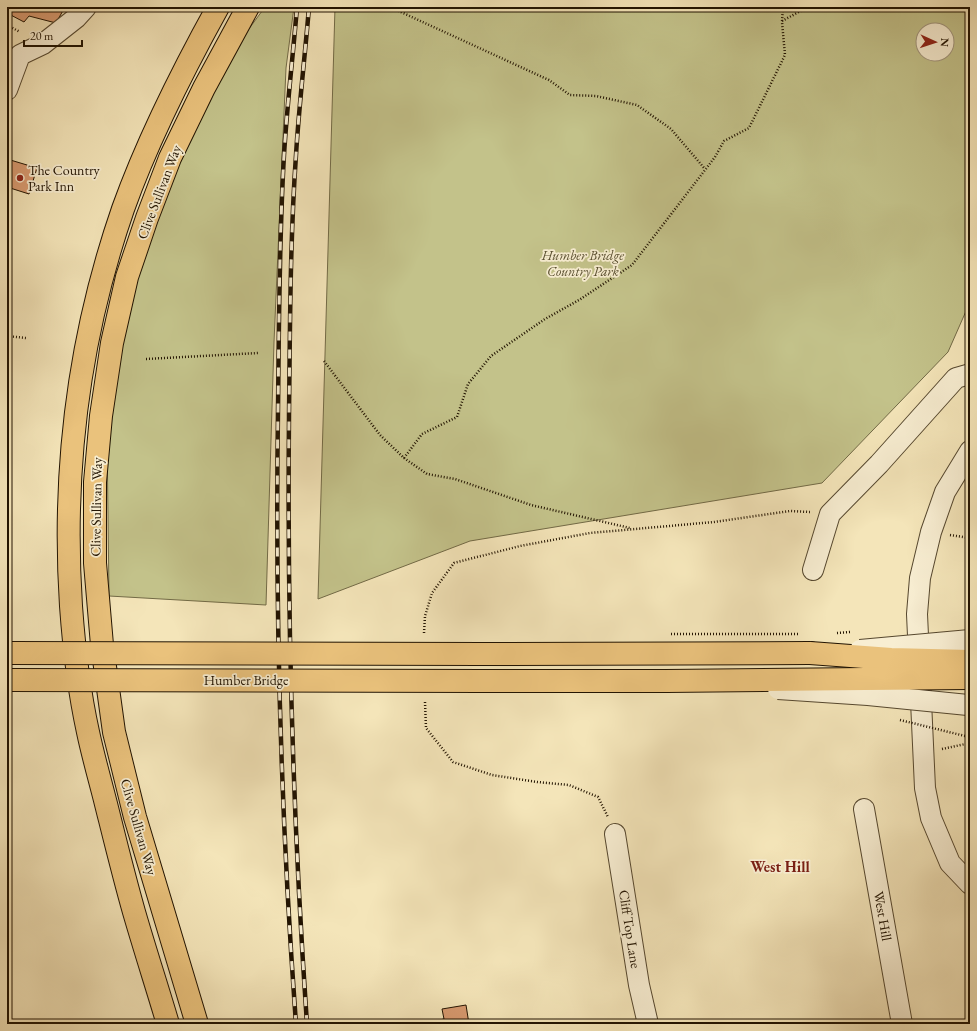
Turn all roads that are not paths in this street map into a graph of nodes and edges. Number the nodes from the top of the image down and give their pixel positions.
1 (86, 7) edge
2 (218, 7) edge
3 (245, 12) edge
4 (7, 90) edge
5 (970, 374) edge
6 (970, 451) edge
7 (813, 570) dead end
8 (970, 640) edge
9 (7, 653) edge
10 (810, 653) junction
11 (970, 672) edge
12 (7, 680) edge
13 (666, 681) junction
14 (969, 705) edge
15 (864, 809) dead end
16 (615, 834) dead end
17 (970, 884) edge
18 (168, 1024) edge
19 (197, 1024) edge
20 (648, 1024) edge
21 (902, 1024) edge

1 - 4 street
2 - 18 highway, Clive Sullivan Way
3 - 19 highway, Clive Sullivan Way
5 - 7 street
6 - 17 street
8 - 10 street, bridge
9 - 10 highway, Humber Bridge, bridge
10 - 11 highway, Humber Bridge, bridge
11 - 13 highway, Humber Bridge, bridge
12 - 13 highway, Humber Bridge, bridge
13 - 14 street, bridge
15 - 21 street, West Hill
16 - 20 street, Cliff Top Lane

